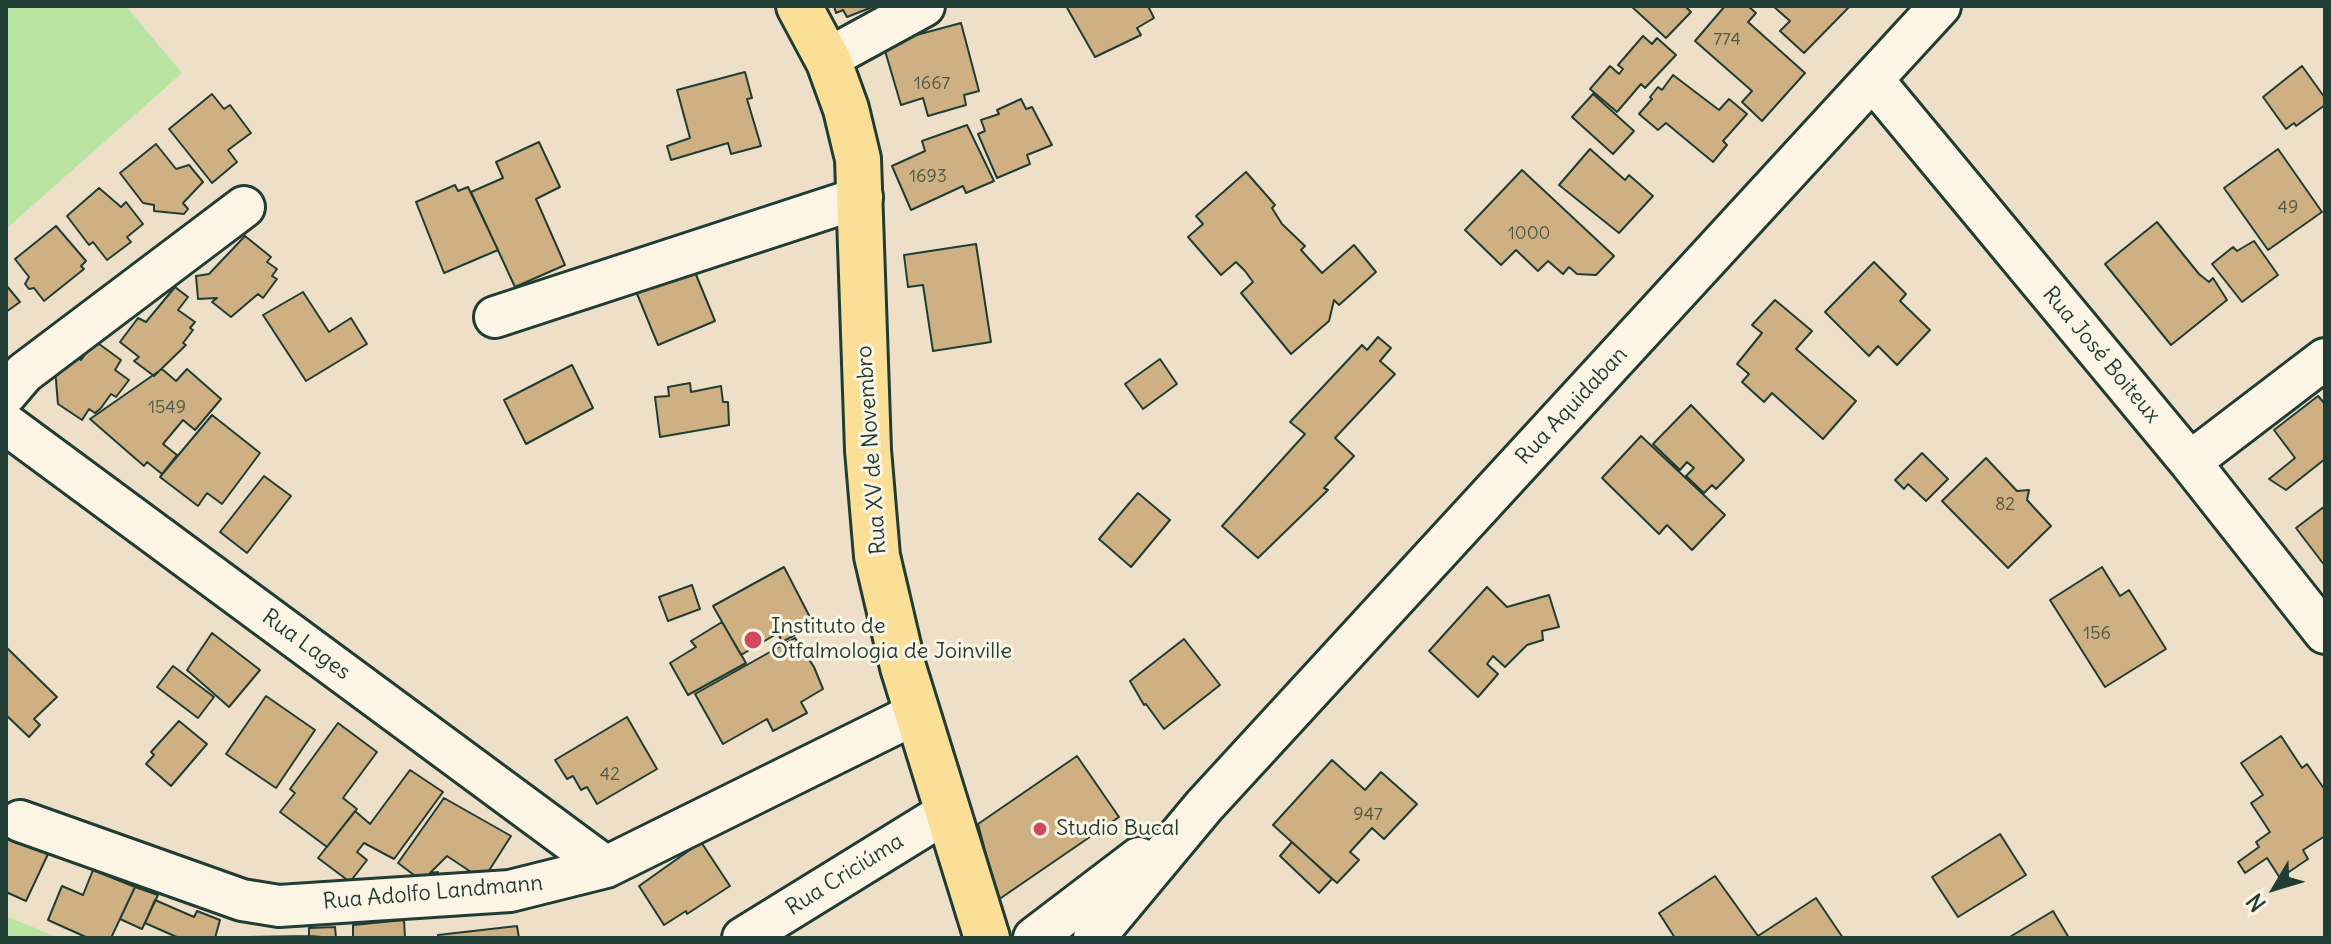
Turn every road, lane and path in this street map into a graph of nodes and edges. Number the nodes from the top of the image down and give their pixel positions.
1 (799, 6) edge
2 (924, 6) edge
3 (1940, 6) edge
4 (827, 59) junction
5 (1873, 80) junction
6 (862, 197) junction
7 (244, 207) dead end
8 (495, 317) dead end
9 (2325, 359) edge
10 (6, 394) edge
11 (6, 424) edge
12 (2190, 462) junction
13 (2325, 633) edge
14 (917, 713) junction
15 (1204, 806) junction
16 (947, 812) junction
17 (20, 821) dead end
18 (606, 867) junction
19 (743, 938) edge
20 (987, 938) edge
21 (1034, 938) edge
22 (1094, 938) edge

1 - 4 main road, Rua XV de Novembro
2 - 4 street
3 - 5 street, Rua Aquidaban
4 - 6 main road, Rua XV de Novembro
5 - 12 street, Rua José Boiteux
5 - 15 street, Rua Aquidaban
6 - 8 street
6 - 14 main road, Rua XV de Novembro
7 - 10 street
9 - 12 street
11 - 18 street, Rua Lages
12 - 13 street, Rua José Boiteux
14 - 16 main road, Rua XV de Novembro
14 - 18 street, Rua Adolfo Landmann
15 - 21 street, Rua Aquidaban
15 - 22 street, Rua Aquidaban
16 - 19 street, Rua Criciúma
16 - 20 main road, Rua XV de Novembro
17 - 18 street, Rua Adolfo Landmann

